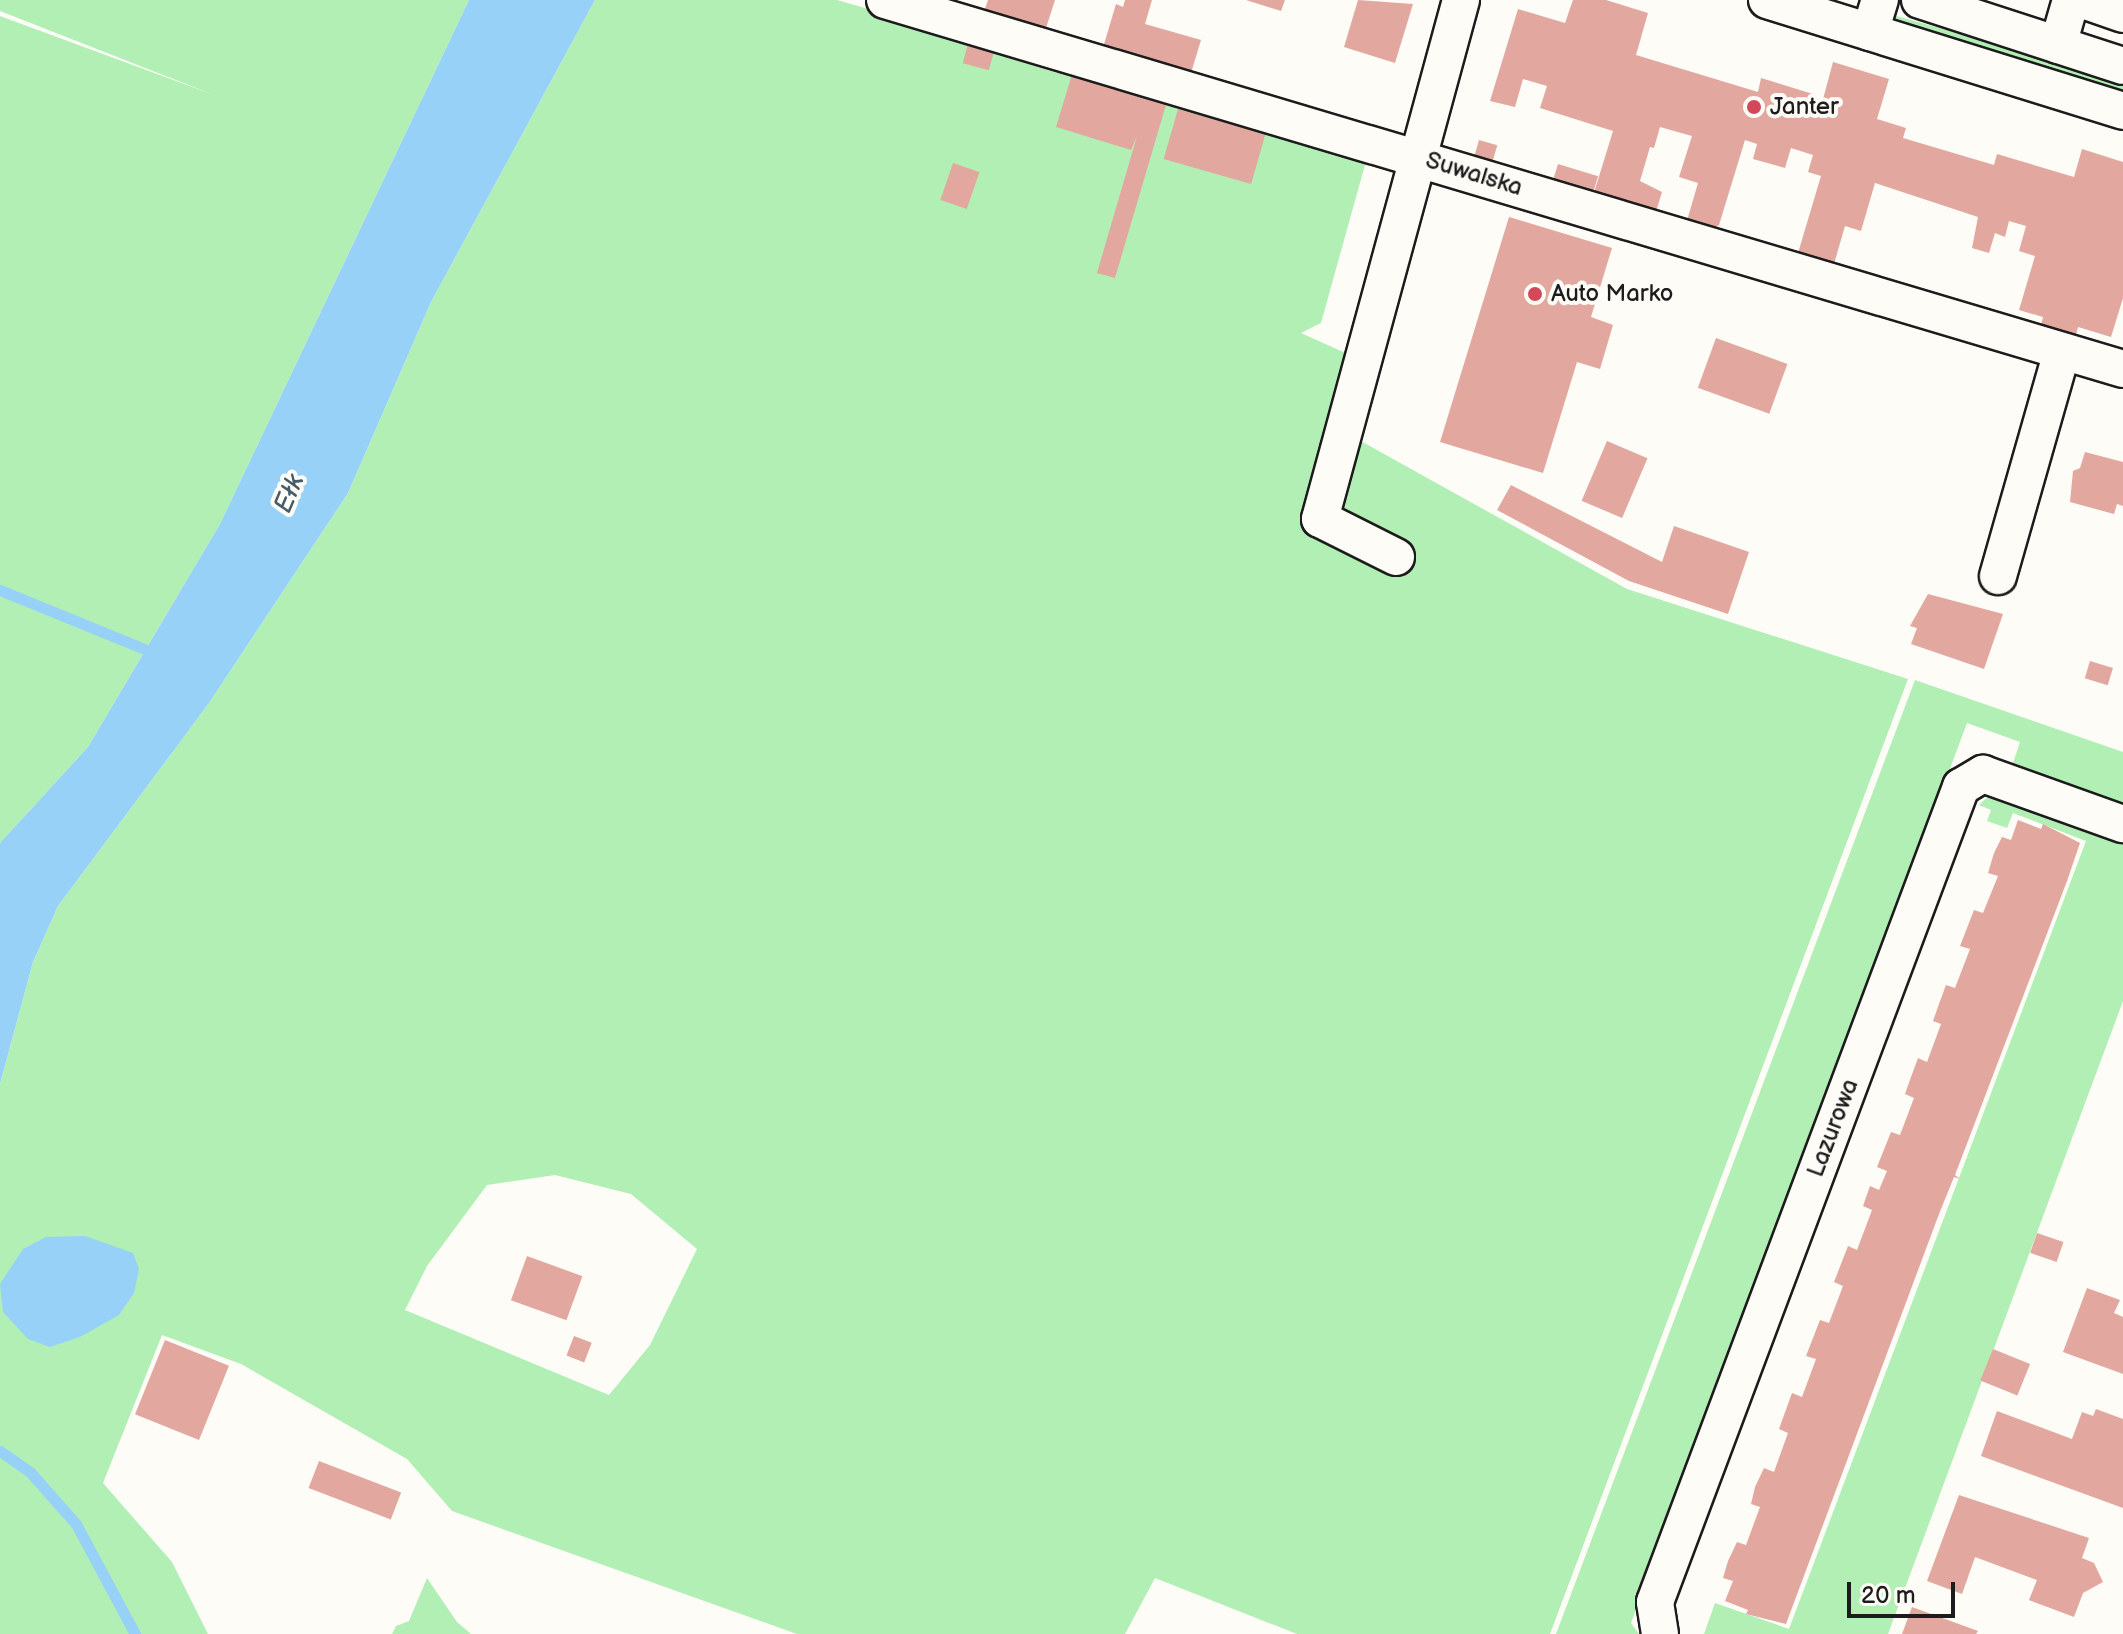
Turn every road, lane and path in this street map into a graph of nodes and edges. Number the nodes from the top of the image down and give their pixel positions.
1 (885, 0) edge
2 (1461, 0) edge
3 (1767, 0) edge
4 (1920, 0) edge
5 (2071, 0) edge
6 (2083, 0) edge
7 (2123, 14) edge
8 (1875, 16) edge
9 (2058, 45) junction
10 (2123, 66) edge
11 (2123, 111) edge
12 (1418, 156) junction
13 (2062, 352) junction
14 (2123, 369) edge
15 (1396, 557) dead end
16 (1998, 576) dead end
17 (2123, 824) edge
18 (1660, 1634) edge

1 - 12 street, Suwalska
2 - 12 street
3 - 8 street
4 - 9 street
5 - 9 street
6 - 7 street
8 - 11 street
9 - 10 street
12 - 13 street, Suwalska
12 - 15 street
13 - 14 street, Suwalska
13 - 16 street
17 - 18 street, Lazurowa

